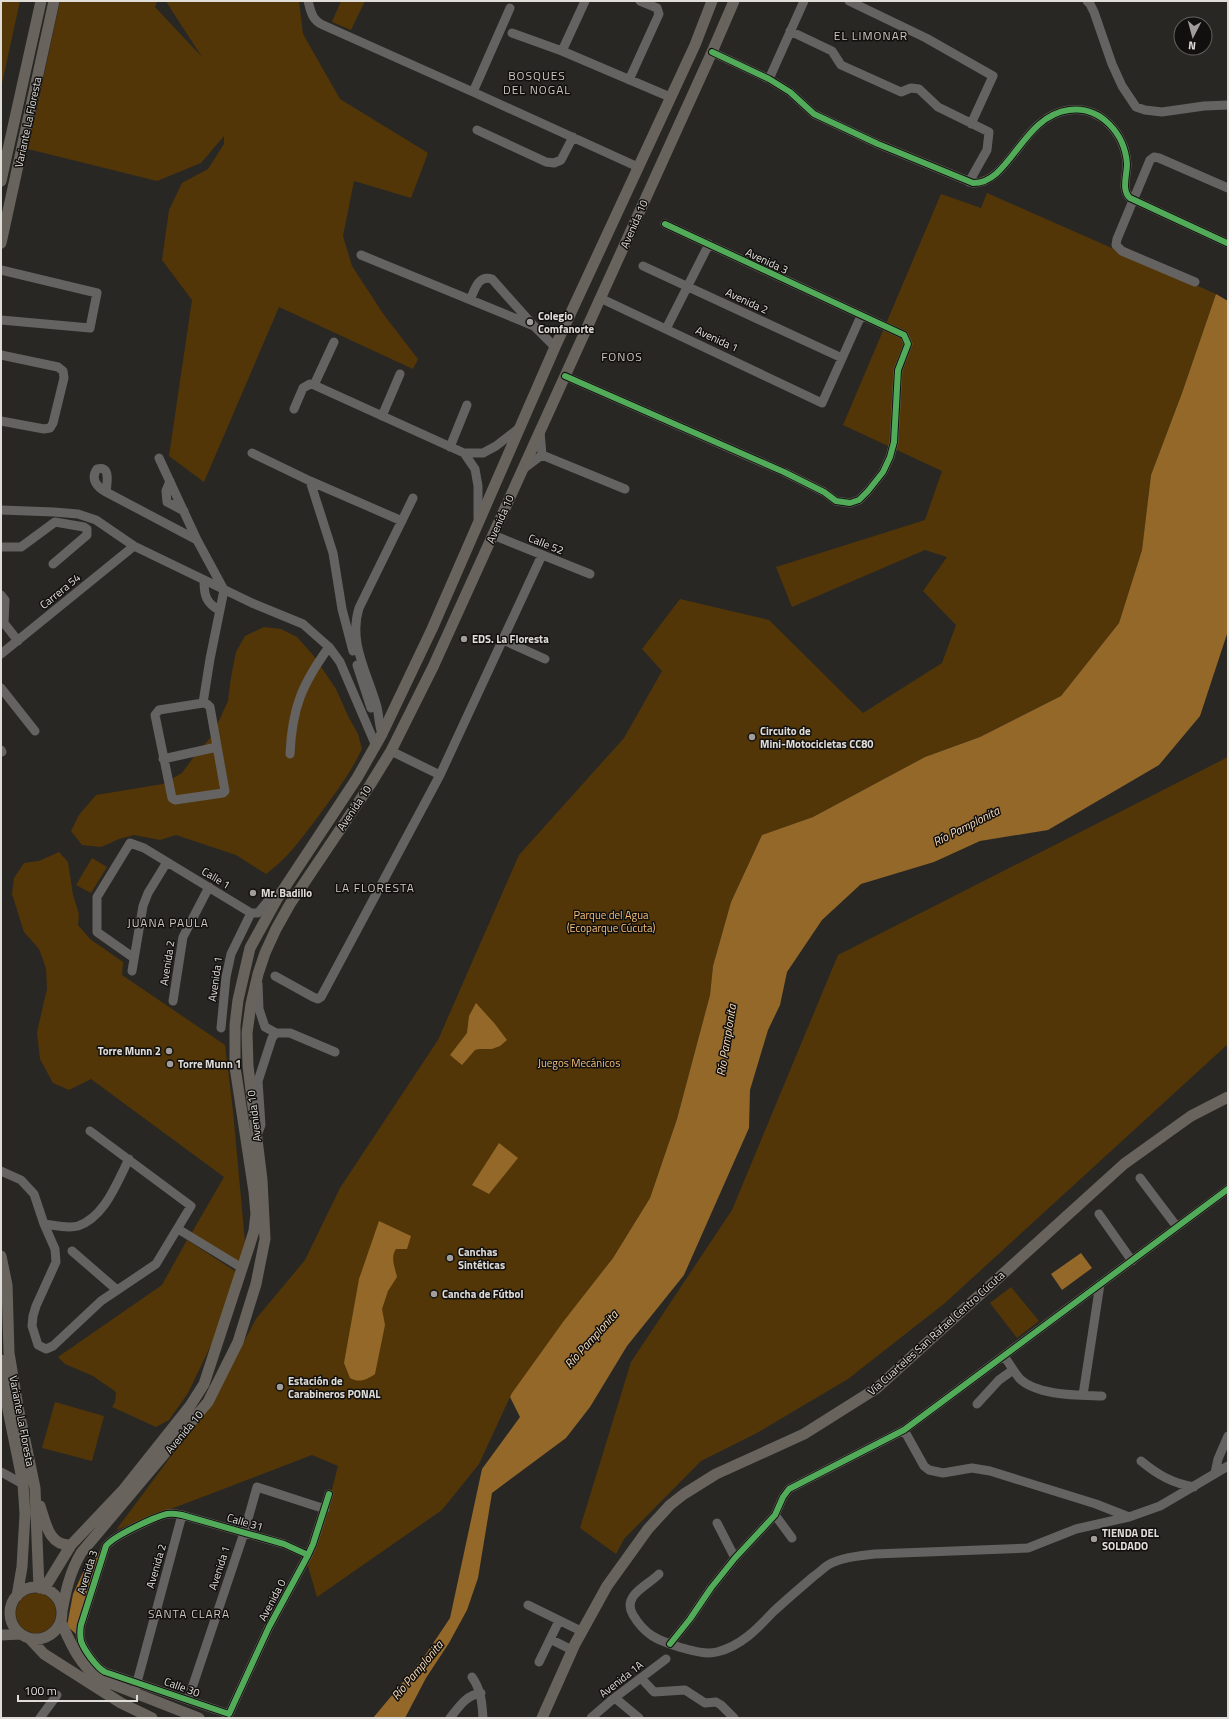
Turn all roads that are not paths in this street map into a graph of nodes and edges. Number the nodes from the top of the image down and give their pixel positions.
1 (41, 1) edge
2 (54, 1) edge
3 (308, 1) edge
4 (585, 1) edge
5 (640, 1) edge
6 (712, 1) edge
7 (734, 1) edge
8 (804, 1) edge
9 (849, 1) edge
10 (1087, 1) edge
11 (510, 8) dead end
12 (790, 32) junction
13 (512, 33) dead end
14 (562, 52) junction
15 (712, 52) junction
16 (769, 79) junction
17 (628, 80) junction
18 (473, 92) junction
19 (670, 97) junction
20 (1228, 105) edge
21 (971, 124) junction
22 (477, 130) dead end
23 (573, 137) junction
24 (638, 167) junction
25 (1, 180) edge
26 (969, 182) junction
27 (1228, 188) edge
28 (1132, 200) junction
29 (665, 224) dead end
30 (1, 243) edge
31 (1227, 243) dead end
32 (709, 244) junction
33 (361, 255) dead end
34 (643, 266) dead end
35 (1, 270) edge
36 (1195, 282) dead end
37 (688, 287) junction
38 (600, 298) junction
39 (470, 300) junction
40 (861, 316) junction
41 (1, 320) edge
42 (534, 326) junction
43 (666, 329) junction
44 (334, 342) dead end
45 (555, 347) junction
46 (1, 355) edge
47 (842, 358) junction
48 (400, 374) dead end
49 (565, 376) junction
50 (314, 385) junction
51 (467, 404) dead end
52 (294, 409) dead end
53 (382, 416) junction
54 (1, 421) edge
55 (518, 430) junction
56 (540, 431) junction
57 (450, 447) junction
58 (510, 449) junction
59 (252, 453) dead end
60 (464, 453) junction
61 (542, 455) junction
62 (529, 456) junction
63 (159, 458) dead end
64 (500, 471) junction
65 (520, 475) junction
66 (310, 481) junction
67 (624, 488) dead end
68 (106, 492) dead end
69 (413, 498) dead end
70 (1, 510) edge
71 (54, 512) junction
72 (402, 521) junction
73 (478, 521) junction
74 (55, 522) junction
75 (493, 535) junction
76 (198, 540) junction
77 (134, 546) junction
78 (1, 547) edge
79 (542, 555) junction
80 (53, 564) dead end
81 (590, 574) dead end
82 (204, 581) junction
83 (224, 590) junction
84 (1, 595) edge
85 (220, 610) junction
86 (503, 640) junction
87 (18, 641) junction
88 (329, 647) junction
89 (1, 654) edge
90 (545, 659) dead end
91 (1, 688) edge
92 (203, 703) junction
93 (394, 708) junction
94 (377, 709) junction
95 (378, 722) junction
96 (35, 731) dead end
97 (382, 734) junction
98 (376, 746) junction
99 (218, 747) junction
100 (391, 751) junction
101 (290, 754) dead end
102 (164, 759) junction
103 (440, 775) junction
104 (168, 862) junction
105 (209, 887) junction
106 (275, 903) junction
107 (251, 913) junction
108 (134, 958) junction
109 (132, 971) dead end
110 (258, 974) junction
111 (275, 976) dead end
112 (173, 1001) dead end
113 (221, 1028) dead end
114 (276, 1033) junction
115 (335, 1052) dead end
116 (1228, 1097) edge
117 (90, 1131) dead end
118 (256, 1137) junction
119 (129, 1159) junction
120 (1, 1171) edge
121 (1140, 1178) dead end
122 (1228, 1189) edge
123 (1099, 1214) dead end
124 (44, 1224) junction
125 (1177, 1228) junction
126 (178, 1229) junction
127 (72, 1251) dead end
128 (1, 1256) edge
129 (1132, 1261) junction
130 (242, 1268) junction
131 (1100, 1284) junction
132 (117, 1290) junction
133 (1004, 1356) junction
134 (1, 1360) edge
135 (1013, 1370) junction
136 (1083, 1396) junction
137 (1102, 1396) dead end
138 (977, 1404) dead end
139 (182, 1426) junction
140 (904, 1430) junction
141 (1228, 1436) edge
142 (1141, 1461) dead end
143 (1228, 1466) edge
144 (1, 1472) edge
145 (1215, 1473) junction
146 (23, 1484) junction
147 (1194, 1487) junction
148 (35, 1488) junction
149 (330, 1494) dead end
150 (325, 1510) junction
151 (179, 1514) junction
152 (775, 1516) junction
153 (1129, 1517) junction
154 (99, 1523) junction
155 (717, 1523) dead end
156 (244, 1533) junction
157 (792, 1538) dead end
158 (71, 1545) junction
159 (308, 1554) junction
160 (735, 1558) junction
161 (659, 1574) dead end
162 (41, 1588) junction
163 (16, 1596) junction
164 (528, 1605) dead end
165 (6, 1609) edge
166 (61, 1616) junction
167 (557, 1625) dead end
168 (582, 1631) junction
169 (1, 1635) edge
170 (24, 1636) junction
171 (550, 1639) junction
172 (670, 1644) junction
173 (572, 1650) junction
174 (666, 1659) dead end
175 (538, 1662) dead end
176 (105, 1672) joint
177 (472, 1677) dead end
178 (641, 1678) junction
179 (136, 1682) junction
180 (481, 1693) junction
181 (135, 1694) junction
182 (57, 1695) dead end
183 (615, 1698) junction
184 (188, 1700) junction
185 (229, 1714) joint
186 (194, 1716) edge
187 (40, 1718) edge
188 (152, 1718) edge
189 (450, 1718) edge
190 (483, 1718) edge
191 (542, 1718) edge
192 (591, 1718) edge
193 (639, 1718) edge
194 (734, 1718) edge

1 - 25 main road, Variante La Floresta
2 - 30 main road, Variante La Floresta
3 - 18 street
4 - 14 street
5 - 17 street
6 - 19 main road, Avenida 10
7 - 15 main road, Avenida 10
8 - 12 street
9 - 21 street
10 - 20 street
11 - 18 street
12 - 16 street
12 - 21 street
13 - 14 street
14 - 17 street
15 - 16 street
15 - 38 main road, Avenida 10
16 - 26 street
17 - 19 street
18 - 23 street
19 - 24 main road, Avenida 10
21 - 26 street
22 - 23 street
23 - 24 street
24 - 45 main road, Avenida 10
26 - 28 street
27 - 28 street
28 - 31 street
28 - 36 street
29 - 32 street, Avenida 3
32 - 37 street
32 - 40 street, Avenida 3
33 - 39 street
34 - 37 street, Avenida 2
35 - 41 street
37 - 43 street
37 - 47 street, Avenida 2
38 - 43 street, Avenida 1
38 - 49 main road, Avenida 10
39 - 42 street
39 - 42 street
40 - 47 street
40 - 49 street, Avenida 3
42 - 45 street
43 - 47 street, Avenida 1
44 - 50 street
45 - 55 main road, Avenida 10
46 - 54 street
48 - 53 street
49 - 56 main road, Avenida 10
50 - 52 street
50 - 53 street
51 - 57 street
53 - 57 street
55 - 58 main road, Avenida 10
55 - 60 street
56 - 61 street
56 - 62 main road, Avenida 10
57 - 60 street
58 - 62 main road
58 - 64 main road, Avenida 10
59 - 66 street
60 - 73 street
61 - 65 street
61 - 67 street
62 - 65 main road, Avenida 10
63 - 76 street
64 - 65 main road
64 - 73 main road, Avenida 10
65 - 75 main road, Avenida 10
66 - 72 street
66 - 95 street
68 - 76 street
69 - 72 street
70 - 71 street
71 - 74 street
71 - 77 street
72 - 94 street
73 - 93 main road, Avenida 10
74 - 78 street
74 - 80 street
75 - 79 street, Calle 52
75 - 100 main road, Avenida 10
76 - 83 street
77 - 82 street
77 - 87 street, Carrera 54
79 - 81 street, Calle 52
79 - 86 street
82 - 83 street
82 - 85 street
83 - 85 street
83 - 88 street
84 - 87 street
85 - 92 street
86 - 90 street
86 - 103 street
87 - 89 street, Carrera 54
88 - 98 street
88 - 101 street
91 - 96 street
92 - 99 street
92 - 102 street
93 - 94 street
93 - 97 main road, Avenida 10
94 - 95 street
95 - 97 street
97 - 98 main road, Avenida 10
98 - 106 main road, Avenida 10
99 - 102 street
99 - 102 street
100 - 103 street
100 - 110 main road, Avenida 10
103 - 111 street
104 - 105 street, Calle 1
104 - 108 street
104 - 108 street, Calle 1
105 - 107 street, Calle 1
105 - 112 street, Avenida 2
106 - 107 street
106 - 130 main road, Avenida 10
107 - 113 street, Avenida 1
108 - 109 street
110 - 114 street
110 - 118 main road, Avenida 10
114 - 115 street
114 - 118 street
116 - 168 main road, Vía Cuarteles San Rafael Centro Cúcuta
117 - 119 street
118 - 139 main road, Avenida 10
119 - 124 street
119 - 126 street
120 - 124 street
121 - 125 street
122 - 125 street
123 - 129 street
124 - 132 street
125 - 129 street
126 - 130 street
126 - 132 street
127 - 132 street
128 - 148 main road, Variante La Floresta
129 - 131 street
130 - 139 main road, Avenida 10
131 - 133 street
131 - 136 street
133 - 135 street
133 - 140 street
134 - 146 main road, Variante La Floresta
135 - 136 street
135 - 138 street
136 - 137 street
139 - 154 main road, Avenida 10
140 - 152 street
140 - 153 street
141 - 145 street
142 - 147 street
143 - 145 street
144 - 146 street
145 - 147 street
146 - 163 main road, Variante La Floresta
147 - 153 street
148 - 158 main road
148 - 162 main road, Variante La Floresta
149 - 150 street, Avenida 0
150 - 156 street, Avenida 1
150 - 159 street, Avenida 0
151 - 156 street, Calle 31
151 - 176 street, Avenida 3
151 - 179 street, Avenida 2
152 - 157 street
152 - 160 street
153 - 172 street
154 - 158 main road, Avenida 10
154 - 166 main road, Avenida 10
155 - 160 street
156 - 159 street, Calle 31
156 - 184 street, Avenida 1
158 - 162 main road, Avenida 10
159 - 185 street, Avenida 0
160 - 172 street
161 - 172 street
162 - 163 main road
162 - 166 main road
163 - 165 main road
164 - 168 street
165 - 170 main road
166 - 170 main road
166 - 181 main road
167 - 171 street
168 - 173 main road, Vía Cuarteles San Rafael Centro Cúcuta
169 - 170 main road
170 - 188 main road
171 - 173 street
171 - 175 street
173 - 191 main road, Vía Cuarteles San Rafael Centro Cúcuta
174 - 178 street, Avenida 1A
176 - 179 street, Calle 30
177 - 180 street
178 - 183 street, Avenida 1A
178 - 194 street
179 - 181 street, Avenida 2
179 - 184 street, Calle 30
180 - 189 street
180 - 190 street
181 - 186 main road
182 - 187 street
183 - 192 street, Avenida 1A
183 - 193 street
184 - 185 street, Calle 30

